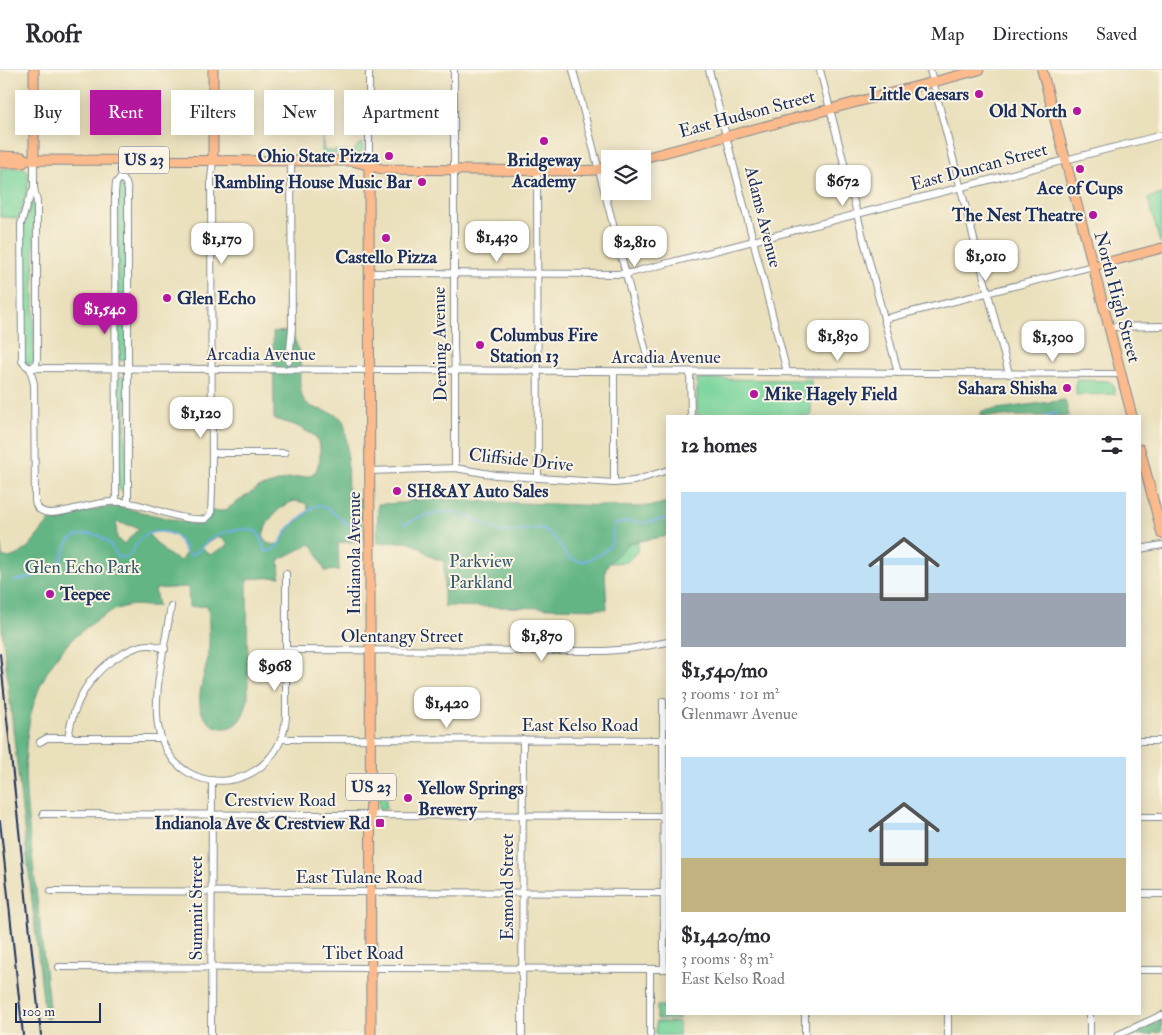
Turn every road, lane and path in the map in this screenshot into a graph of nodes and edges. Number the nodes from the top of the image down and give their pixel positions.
1 (34, 70) edge
2 (213, 70) edge
3 (369, 70) edge
4 (454, 70) edge
5 (574, 70) edge
6 (709, 70) edge
7 (820, 70) edge
8 (930, 70) edge
9 (979, 70) edge
10 (1042, 70) edge
11 (933, 82) junction
12 (830, 109) junction
13 (1162, 135) edge
14 (726, 136) junction
15 (0, 156) edge
16 (651, 156) edge
17 (30, 160) junction
18 (121, 160) junction
19 (213, 160) junction
20 (1066, 160) junction
21 (292, 161) junction
22 (0, 163) edge
23 (369, 166) junction
24 (599, 169) junction
25 (454, 170) junction
26 (537, 171) junction
27 (121, 177) junction
28 (34, 188) junction
29 (961, 188) junction
30 (858, 214) junction
31 (753, 241) junction
32 (1162, 248) edge
33 (1093, 266) junction
34 (370, 273) junction
35 (454, 274) junction
36 (537, 274) junction
37 (626, 274) junction
38 (989, 293) junction
39 (884, 319) junction
40 (1162, 326) edge
41 (1108, 327) junction
42 (289, 361) dead end
43 (30, 368) junction
44 (115, 369) junction
45 (128, 369) junction
46 (211, 369) junction
47 (370, 370) junction
48 (454, 370) junction
49 (538, 371) junction
50 (614, 371) junction
51 (651, 372) junction
52 (690, 372) junction
53 (787, 372) junction
54 (898, 373) junction
55 (1009, 374) junction
56 (1121, 374) junction
57 (691, 415) edge
58 (1132, 415) edge
59 (212, 453) junction
60 (285, 453) dead end
61 (1141, 453) edge
62 (455, 468) junction
63 (370, 471) junction
64 (666, 471) edge
65 (538, 478) junction
66 (614, 483) junction
67 (116, 502) junction
68 (128, 502) junction
69 (1162, 534) edge
70 (1162, 545) edge
71 (1141, 549) edge
72 (286, 574) dead end
73 (172, 606) dead end
74 (666, 642) edge
75 (165, 649) junction
76 (286, 650) junction
77 (371, 651) junction
78 (663, 702) dead end
79 (68, 738) junction
80 (161, 738) junction
81 (282, 739) junction
82 (371, 739) junction
83 (523, 740) junction
84 (666, 740) edge
85 (1141, 741) edge
86 (1162, 741) edge
87 (40, 742) dead end
88 (212, 780) junction
89 (43, 814) dead end
90 (213, 815) junction
91 (371, 815) junction
92 (523, 816) junction
93 (666, 816) edge
94 (1141, 817) edge
95 (1162, 817) edge
96 (51, 891) dead end
97 (212, 892) junction
98 (371, 892) junction
99 (522, 892) junction
100 (666, 892) edge
101 (1141, 894) edge
102 (1162, 894) edge
103 (59, 967) dead end
104 (212, 968) junction
105 (371, 968) junction
106 (522, 968) junction
107 (650, 969) junction
108 (666, 969) edge
109 (1141, 970) edge
110 (1162, 970) edge
111 (805, 1015) edge
112 (948, 1015) edge
113 (1090, 1015) edge
114 (1162, 1015) edge
115 (211, 1035) edge
116 (371, 1035) edge
117 (522, 1035) edge
118 (650, 1035) edge
119 (805, 1035) edge
120 (948, 1035) edge
121 (1090, 1035) edge
122 (1118, 1035) edge

1 - 17 main road
2 - 19 main road
3 - 23 street, Indianola Avenue
4 - 25 street, Deming Avenue
5 - 24 street
6 - 14 street, Adams Avenue
7 - 12 street
8 - 11 street
9 - 11 main road, East Hudson Street
10 - 20 main road, North High Street
11 - 12 main road, East Hudson Street
11 - 29 street
12 - 14 main road, East Hudson Street
12 - 30 street
13 - 20 street, East Duncan Street
14 - 16 main road, East Hudson Street
14 - 31 street, Adams Avenue
15 - 17 main road
17 - 18 main road, US 23
17 - 22 main road
17 - 28 street
18 - 19 main road, US 23
18 - 27 street
19 - 21 main road, US 23
19 - 46 street
20 - 29 street, East Duncan Street
20 - 33 main road, North High Street
21 - 23 main road, US 23
21 - 42 street
23 - 25 main road
23 - 34 main road, Indianola Avenue / US 23
24 - 26 main road
24 - 37 street
25 - 26 main road
25 - 35 street, Deming Avenue
26 - 36 street
27 - 44 street
27 - 45 street
28 - 43 street
28 - 43 street
29 - 30 street, East Duncan Street
29 - 38 street
30 - 31 street, East Duncan Street
30 - 39 street
31 - 37 street, East Duncan Street
31 - 53 street, Adams Avenue
32 - 33 main road
33 - 38 street
33 - 41 main road, North High Street
34 - 35 street, East Duncan Street
34 - 47 main road, Indianola Avenue / US 23
35 - 36 street, East Duncan Street
35 - 48 street, Deming Avenue
36 - 37 street, East Duncan Street
36 - 49 street
37 - 51 street
38 - 39 street
38 - 55 street
39 - 54 street
40 - 41 street
41 - 56 main road, North High Street
43 - 44 street, Arcadia Avenue
43 - 67 street
44 - 45 street, Arcadia Avenue
44 - 67 street
45 - 46 street, Arcadia Avenue
45 - 68 street
46 - 47 street, Arcadia Avenue
46 - 59 street
47 - 48 street, Arcadia Avenue
47 - 63 main road, Indianola Avenue / US 23
48 - 49 street, Arcadia Avenue
48 - 62 street, Deming Avenue
49 - 50 street, Arcadia Avenue
49 - 65 street
50 - 51 street, Arcadia Avenue
50 - 66 street
51 - 52 street, Arcadia Avenue
52 - 53 street, Arcadia Avenue
52 - 57 street
53 - 54 street, Arcadia Avenue
54 - 55 street, Arcadia Avenue
55 - 56 street, Arcadia Avenue
56 - 58 main road, North High Street
59 - 60 street
59 - 68 street
61 - 69 main road
62 - 63 street, Cliffside Drive
62 - 65 street, Cliffside Drive
63 - 77 main road, Indianola Avenue / US 23
64 - 66 street, Cliffside Drive
65 - 66 street, Cliffside Drive
67 - 68 street
70 - 71 street
72 - 76 street
73 - 75 street
74 - 77 street, Olentangy Street
75 - 79 street
75 - 80 street
76 - 77 street, Olentangy Street
76 - 81 street
77 - 82 main road, Indianola Avenue / US 23
78 - 84 street
79 - 80 street
79 - 87 street
80 - 88 street
81 - 82 street, East Kelso Road
81 - 88 street
82 - 83 street, East Kelso Road
82 - 91 main road, Indianola Avenue / US 23
83 - 84 street, East Kelso Road
83 - 92 street, Esmond Street
84 - 93 street
85 - 86 street
88 - 90 street, Summit Street
89 - 90 street, Crestview Road
90 - 91 street, Crestview Road
90 - 97 street, Summit Street
91 - 92 street, Crestview Road
91 - 98 main road, Indianola Avenue / US 23
92 - 93 street, Crestview Road
92 - 99 street, Esmond Street
93 - 100 street
94 - 95 street
96 - 97 street, East Tulane Road
97 - 98 street, East Tulane Road
97 - 104 street, Summit Street
98 - 99 street, East Tulane Road
98 - 105 main road, Indianola Avenue / US 23
99 - 100 street, East Tulane Road
99 - 106 street, Esmond Street
100 - 108 street
101 - 102 street
103 - 104 street, Tibet Road
104 - 105 street, Tibet Road
104 - 115 street, Summit Street
105 - 106 street, Tibet Road
105 - 116 main road, Indianola Avenue / US 23
106 - 107 street, Tibet Road
106 - 117 street, Esmond Street
107 - 108 street, Tibet Road
107 - 118 street
109 - 110 street
111 - 119 street
112 - 120 street
113 - 121 street
114 - 122 street

